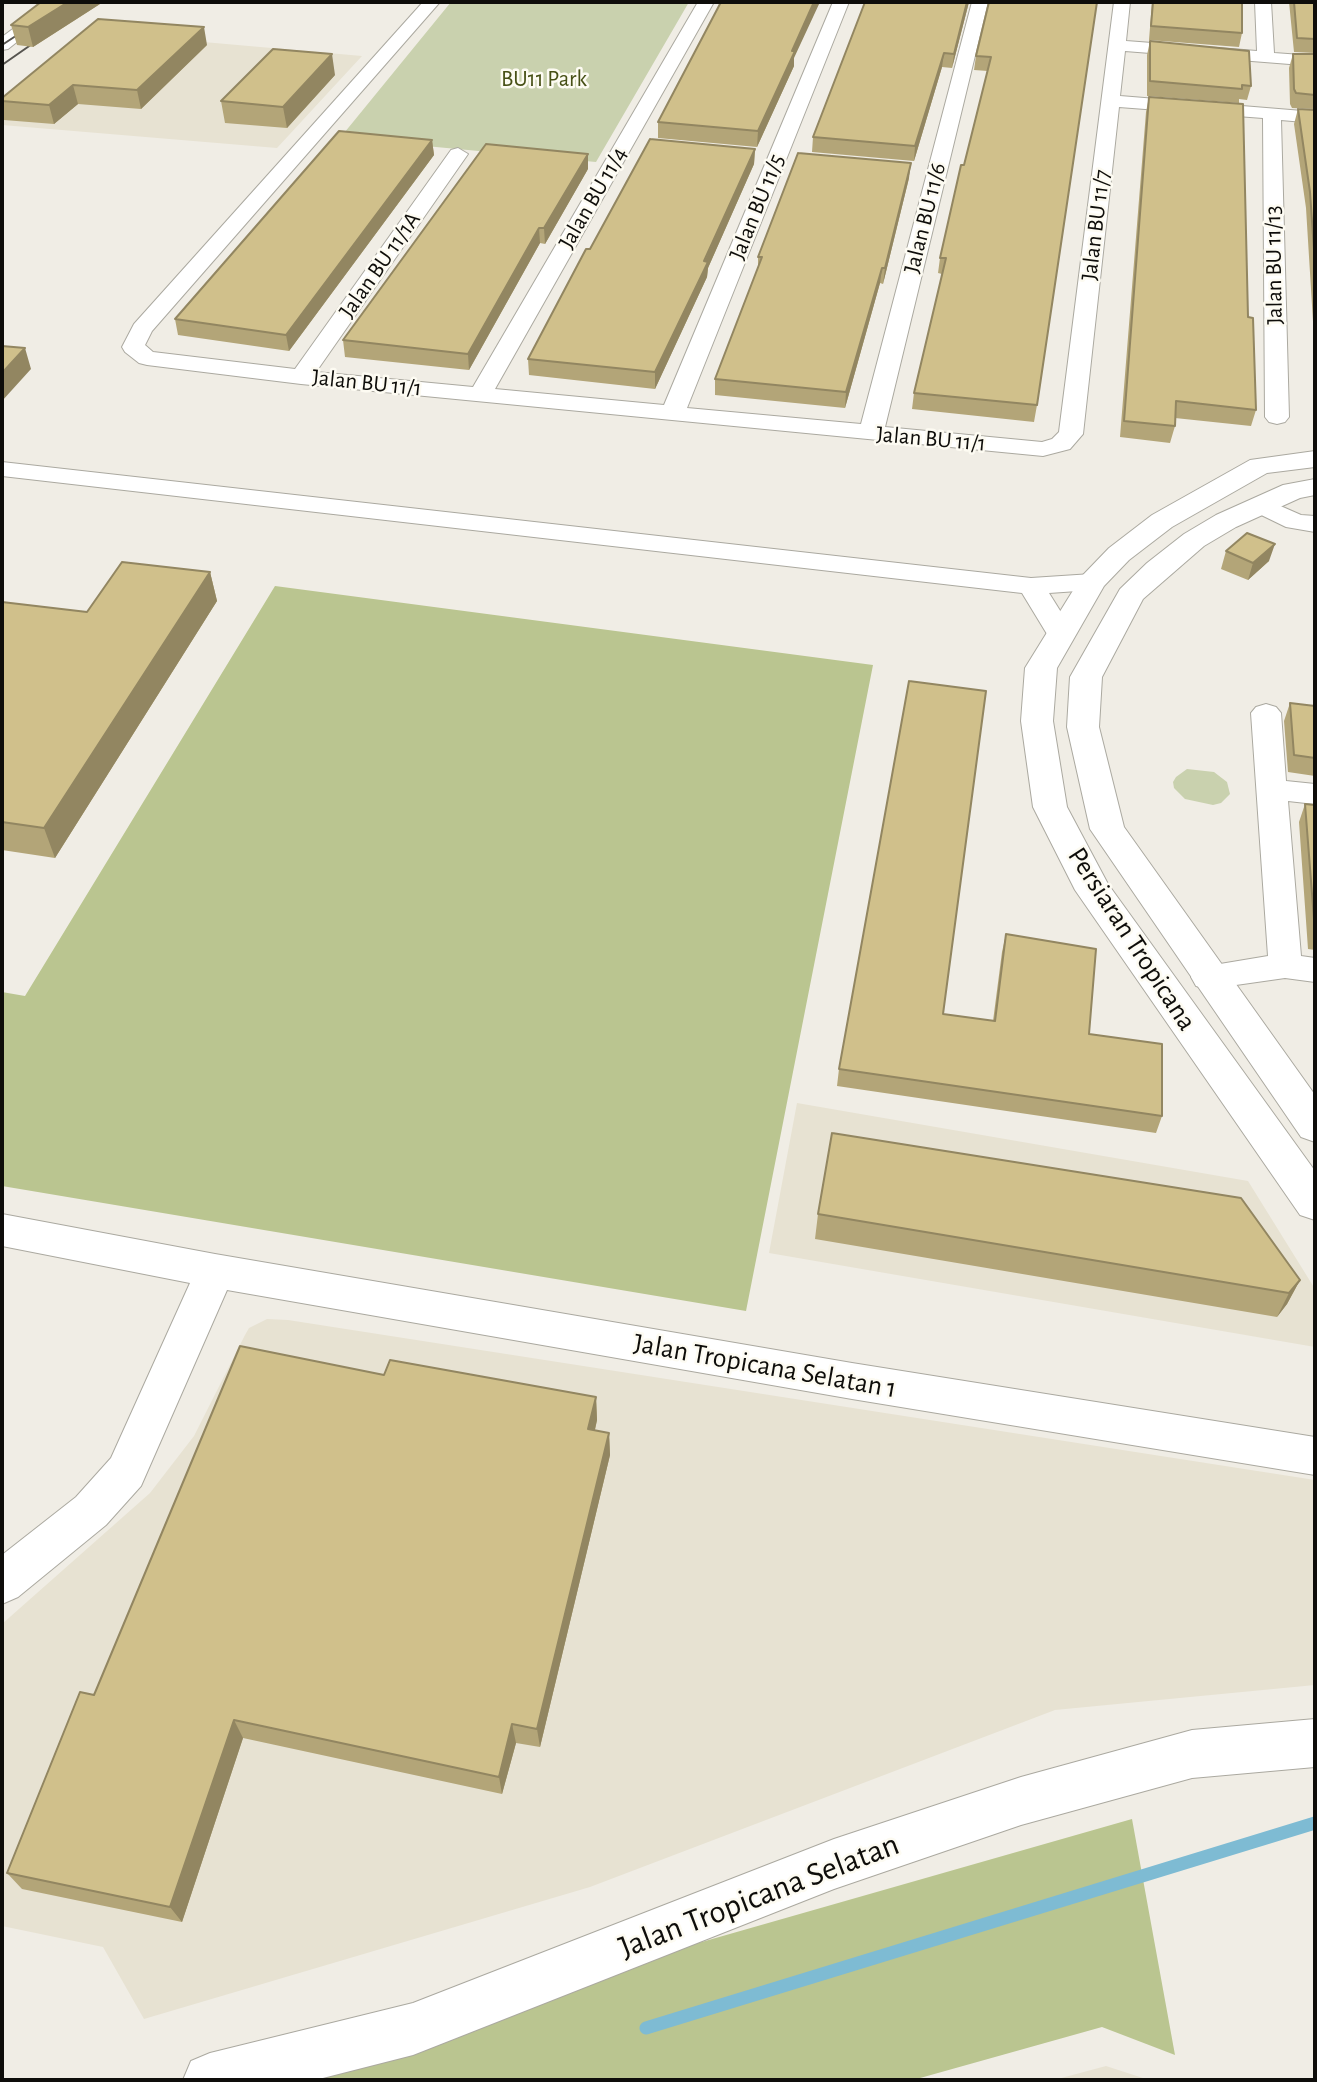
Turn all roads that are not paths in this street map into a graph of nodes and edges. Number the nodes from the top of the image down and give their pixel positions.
1 (45, 2) edge
2 (59, 2) edge
3 (432, 2) edge
4 (706, 2) edge
5 (841, 2) edge
6 (980, 2) edge
7 (1122, 2) edge
8 (1263, 2) edge
9 (2, 36) edge
10 (2, 45) edge
11 (1117, 45) junction
12 (1266, 57) junction
13 (1315, 61) edge
14 (1110, 101) junction
15 (1272, 113) junction
16 (1315, 117) edge
17 (624, 143) junction
18 (652, 145) edge
19 (458, 154) dead end
20 (301, 377) junction
21 (480, 394) junction
22 (673, 412) junction
23 (1277, 417) dead end
24 (871, 433) junction
25 (1060, 444) joint
26 (1315, 459) edge
27 (1260, 466) junction
28 (2, 470) edge
29 (1304, 489) edge
30 (1211, 493) junction
31 (1255, 507) junction
32 (1315, 524) edge
33 (1092, 582) junction
34 (1031, 586) junction
35 (1060, 633) junction
36 (1266, 713) dead end
37 (1271, 789) junction
38 (1315, 794) edge
39 (1300, 968) edge
40 (1208, 977) junction
41 (1315, 1126) edge
42 (1315, 1203) edge
43 (2, 1230) edge
44 (215, 1271) junction
45 (1315, 1455) edge
46 (2, 1582) edge
47 (1315, 1743) edge
48 (210, 2080) edge

1 - 9 street
2 - 10 street
3 - 20 street, Jalan BU 11/1
4 - 17 street, Jalan BU 11/4
5 - 22 street, Jalan BU 11/5
6 - 24 street, Jalan BU 11/6
7 - 11 street, Jalan BU 11/7
8 - 12 street
11 - 12 street
11 - 14 street, Jalan BU 11/7
12 - 13 street
14 - 15 street
14 - 25 street, Jalan BU 11/7
15 - 16 street
15 - 23 street, Jalan BU 11/13
17 - 18 street
17 - 21 street, Jalan BU 11/4
19 - 20 street, Jalan BU 11/1A
20 - 21 street, Jalan BU 11/1
21 - 22 street, Jalan BU 11/1
22 - 24 street, Jalan BU 11/1
24 - 25 street, Jalan BU 11/1
26 - 27 main road, Persiaran Tropicana
27 - 29 main road
27 - 30 main road, Persiaran Tropicana
28 - 34 street
29 - 31 main road, Persiaran Tropicana
30 - 31 main road
30 - 33 main road, Persiaran Tropicana
31 - 32 street
31 - 40 main road, Persiaran Tropicana
33 - 34 street
33 - 35 main road, Persiaran Tropicana
34 - 35 street
35 - 42 main road, Persiaran Tropicana
36 - 37 street
37 - 38 street
37 - 39 street
39 - 40 street
40 - 41 main road, Persiaran Tropicana
43 - 44 street, Jalan Tropicana Selatan 1
44 - 45 street, Jalan Tropicana Selatan 1
44 - 46 street
47 - 48 street, Jalan Tropicana Selatan

